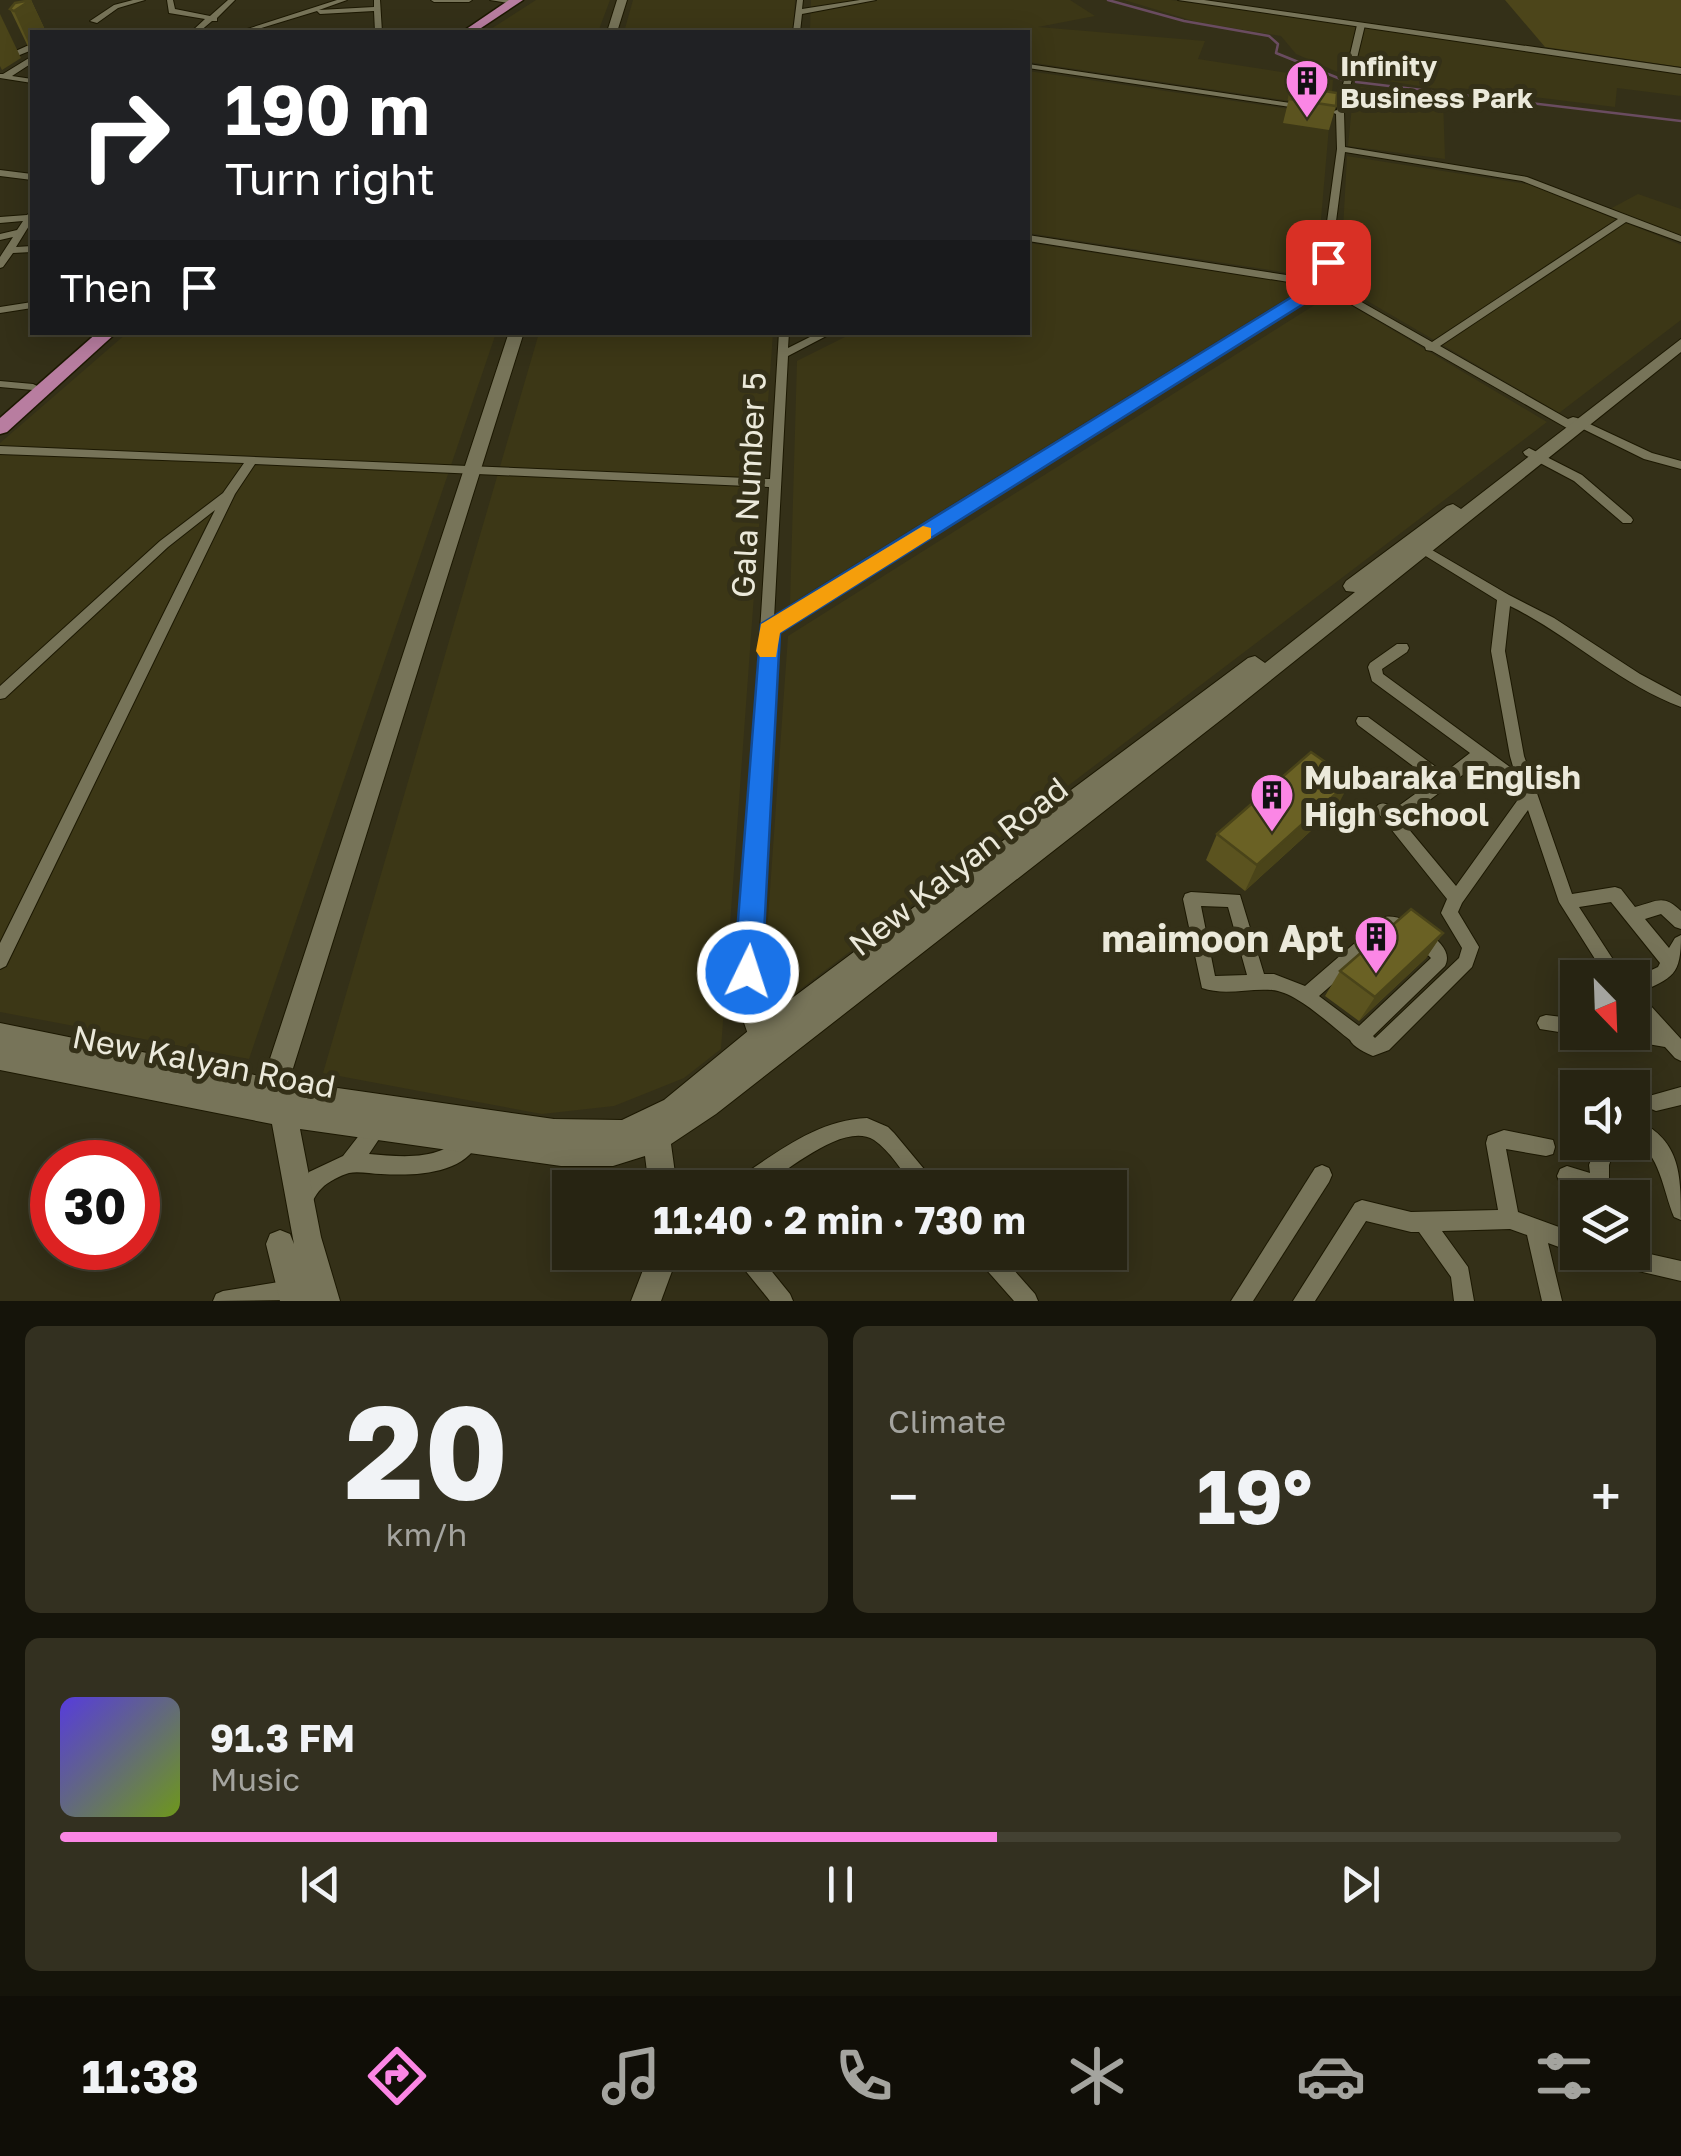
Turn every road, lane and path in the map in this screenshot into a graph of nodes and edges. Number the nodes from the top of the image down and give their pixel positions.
1 (142, 0) edge
2 (170, 0) edge
3 (232, 0) edge
4 (344, 0) edge
5 (434, 0) edge
6 (469, 0) edge
7 (493, 0) edge
8 (622, 0) edge
9 (800, 0) edge
10 (873, 0) edge
11 (1184, 0) edge
12 (1309, 0) edge
13 (519, 1) edge
14 (375, 5) edge
15 (313, 10) junction
16 (798, 12) junction
17 (1292, 15) junction
18 (217, 18) junction
19 (94, 21) dead end
20 (1361, 24) junction
21 (199, 30) edge
22 (248, 30) edge
23 (379, 30) edge
24 (471, 30) edge
25 (480, 30) edge
26 (613, 30) edge
27 (798, 30) edge
28 (30, 47) edge
29 (0, 61) edge
30 (30, 61) edge
31 (1030, 66) edge
32 (1681, 70) edge
33 (2, 76) edge
34 (30, 81) edge
35 (1340, 112) junction
36 (1341, 149) junction
37 (30, 165) edge
38 (0, 173) edge
39 (12, 175) junction
40 (30, 177) edge
41 (30, 216) edge
42 (1625, 218) junction
43 (30, 219) edge
44 (0, 220) edge
45 (20, 232) junction
46 (0, 237) edge
47 (1030, 238) edge
48 (1681, 240) edge
49 (30, 248) edge
50 (9, 250) junction
51 (0, 265) edge
52 (1323, 284) junction
53 (30, 304) edge
54 (0, 310) edge
55 (93, 335) edge
56 (106, 335) edge
57 (517, 335) edge
58 (784, 335) edge
59 (823, 335) edge
60 (1681, 336) edge
61 (1681, 344) edge
62 (1430, 348) junction
63 (782, 355) junction
64 (0, 384) edge
65 (1619, 387) junction
66 (32, 388) junction
67 (0, 415) edge
68 (1574, 424) junction
69 (0, 428) edge
70 (0, 450) edge
71 (1535, 455) junction
72 (252, 460) junction
73 (1681, 465) edge
74 (472, 468) junction
75 (774, 483) junction
76 (229, 494) junction
77 (1627, 520) dead end
78 (1417, 546) junction
79 (1504, 598) junction
80 (769, 629) junction
81 (1402, 648) dead end
82 (0, 694) edge
83 (1681, 702) edge
84 (1363, 721) dead end
85 (1481, 753) junction
86 (1444, 781) junction
87 (1528, 792) junction
88 (1456, 898) junction
89 (1568, 902) junction
90 (1633, 915) junction
91 (1450, 916) junction
92 (1681, 922) edge
93 (1420, 938) junction
94 (1681, 943) edge
95 (1605, 960) edge
96 (0, 961) edge
97 (1670, 962) junction
98 (1650, 981) edge
99 (1258, 982) junction
100 (1307, 995) junction
101 (1650, 1018) edge
102 (1546, 1023) dead end
103 (1560, 1025) edge
104 (0, 1035) edge
105 (1358, 1038) junction
106 (1650, 1039) edge
107 (1675, 1045) edge
108 (762, 1048) junction
109 (0, 1057) edge
110 (1681, 1096) edge
111 (1656, 1102) dead end
112 (274, 1106) junction
113 (338, 1112) junction
114 (378, 1127) junction
115 (655, 1129) junction
116 (1650, 1136) edge
117 (471, 1140) junction
118 (1546, 1146) dead end
119 (350, 1163) junction
120 (661, 1170) edge
121 (771, 1170) edge
122 (912, 1170) edge
123 (1322, 1175) dead end
124 (1568, 1176) dead end
125 (1576, 1180) edge
126 (300, 1202) junction
127 (1681, 1210) edge
128 (1510, 1219) junction
129 (1424, 1222) junction
130 (1536, 1228) junction
131 (1560, 1237) edge
132 (280, 1244) dead end
133 (1650, 1264) edge
134 (658, 1270) edge
135 (758, 1270) edge
136 (1000, 1270) edge
137 (1681, 1271) edge
138 (293, 1296) edge
139 (223, 1300) edge
140 (326, 1301) edge
141 (646, 1301) edge
142 (783, 1301) edge
143 (1028, 1301) edge
144 (1241, 1301) edge
145 (1303, 1301) edge
146 (1464, 1301) edge
147 (1552, 1301) edge

1 - 19 street
2 - 18 street
3 - 18 street
4 - 15 street
5 - 6 street
7 - 13 street
8 - 26 street
9 - 16 street
10 - 16 street
11 - 17 street
12 - 17 street
13 - 24 main road
13 - 25 main road
14 - 15 street
14 - 23 street
15 - 22 street
16 - 27 street
17 - 20 street
18 - 21 street
20 - 32 street
20 - 35 street
28 - 29 street
30 - 33 street
31 - 35 street
33 - 34 street
35 - 36 street
36 - 42 street
36 - 52 street
37 - 39 street
38 - 39 street
39 - 40 street
41 - 44 street
42 - 48 street
42 - 62 street
43 - 45 street
45 - 46 street
45 - 50 street
47 - 52 street
49 - 50 street
50 - 51 street
52 - 62 street
52 - 80 street
53 - 54 street
55 - 66 main road
56 - 69 main road
57 - 74 street
58 - 63 street, Gala Number 5
59 - 63 street
60 - 65 street
61 - 65 street
62 - 68 street
63 - 75 street, Gala Number 5
64 - 66 street
65 - 68 street
66 - 67 main road
68 - 71 street
68 - 73 street
70 - 72 street
71 - 77 street
71 - 78 street
72 - 74 street
72 - 76 street
74 - 75 street
74 - 112 street
75 - 80 street, Gala Number 5
76 - 82 street
76 - 96 street
78 - 79 street
78 - 108 street
79 - 83 street
79 - 87 street
80 - 108 street, Gala Number 5
81 - 85 street
84 - 86 street
85 - 86 street
85 - 87 street
86 - 88 street
87 - 88 street
87 - 89 street
88 - 91 street
89 - 90 street
89 - 95 street
90 - 92 street
90 - 97 street
91 - 93 street
91 - 105 street
93 - 100 street
93 - 105 street
94 - 97 street
97 - 98 street
99 - 99 street
99 - 100 street
100 - 105 street
101 - 107 street
102 - 103 street
104 - 112 street, New Kalyan Road
106 - 107 street
108 - 115 street
109 - 112 street, New Kalyan Road
110 - 111 street
112 - 113 street, New Kalyan Road
112 - 126 street
113 - 114 street, New Kalyan Road
113 - 115 street, New Kalyan Road
114 - 117 street, New Kalyan Road
114 - 119 street
115 - 117 street, New Kalyan Road
115 - 120 street
116 - 127 street
117 - 119 street
118 - 128 street
119 - 126 street
121 - 122 street
123 - 144 street
124 - 125 street
126 - 140 street
128 - 129 street
128 - 130 street
129 - 145 street
129 - 146 street
130 - 131 street
130 - 147 street
132 - 138 street
133 - 137 street
134 - 141 street
135 - 142 street
136 - 143 street
138 - 139 street

